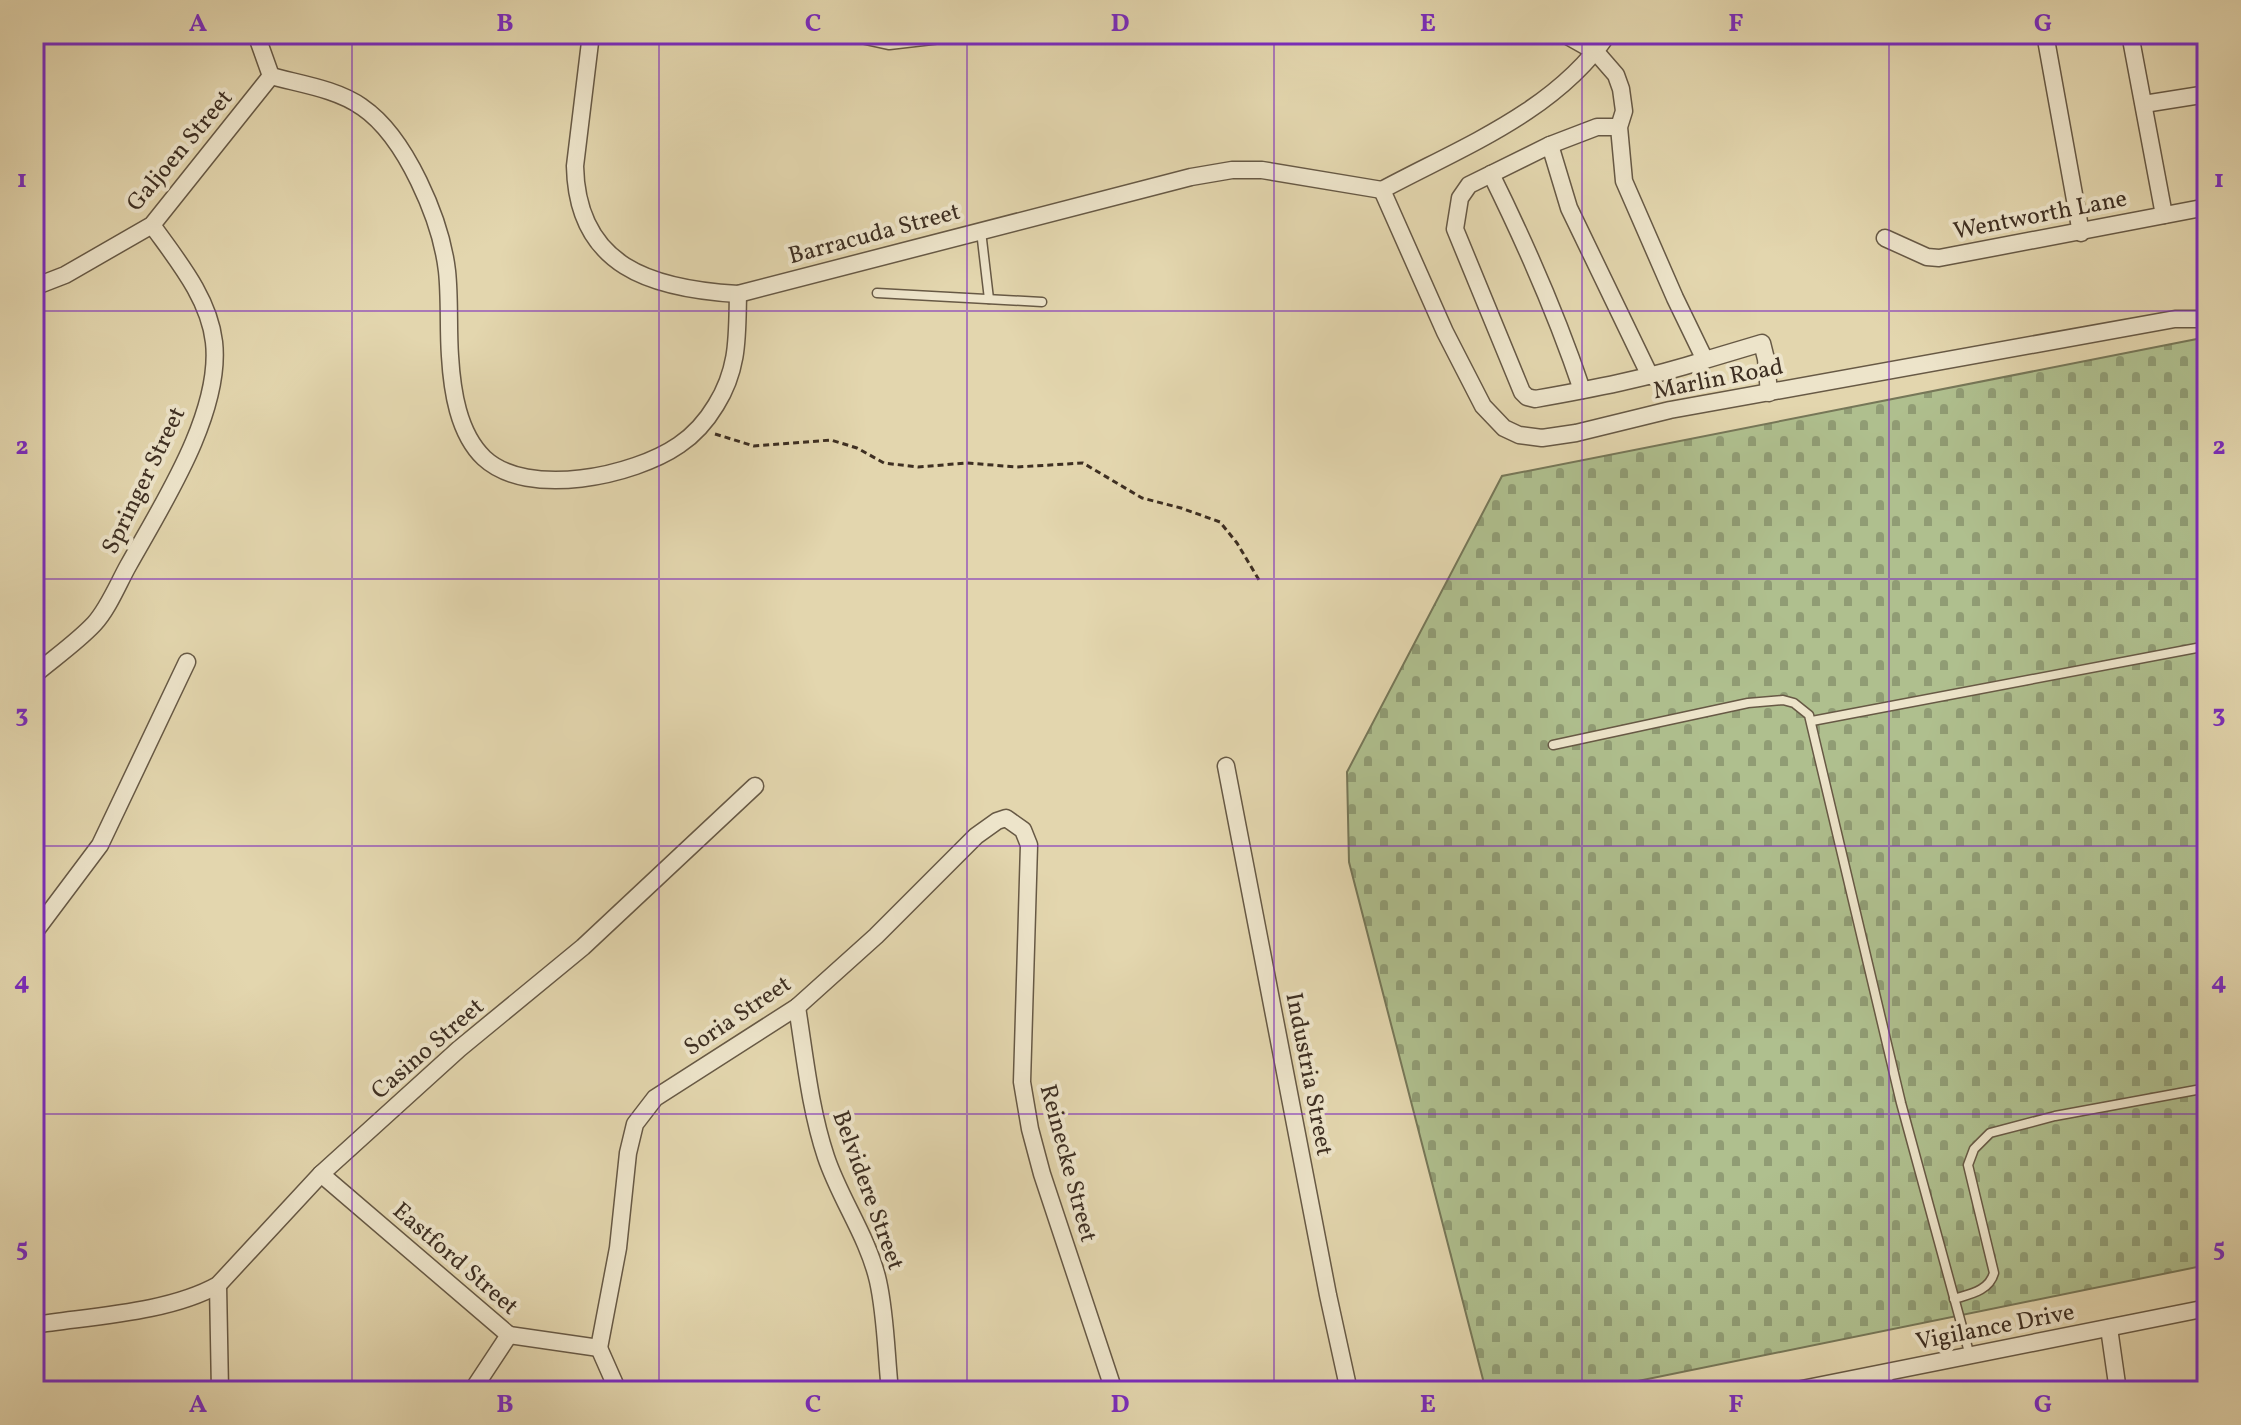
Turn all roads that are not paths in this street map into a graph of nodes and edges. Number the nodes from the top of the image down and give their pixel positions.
1 (256, 34) edge
2 (591, 34) edge
3 (857, 34) edge
4 (949, 34) edge
5 (1564, 34) edge
6 (1608, 34) edge
7 (2045, 34) edge
8 (2130, 34) edge
9 (1596, 52) junction
10 (271, 76) junction
11 (2207, 94) edge
12 (2144, 104) junction
13 (1619, 127) junction
14 (1550, 145) junction
15 (1491, 174) junction
16 (1382, 190) junction
17 (2207, 207) edge
18 (2164, 215) junction
19 (152, 225) junction
20 (981, 230) junction
21 (2081, 233) junction
22 (1885, 238) dead end
23 (34, 287) edge
24 (877, 293) dead end
25 (738, 294) junction
26 (989, 299) junction
27 (1042, 302) dead end
28 (2207, 319) edge
29 (1705, 360) junction
30 (1650, 376) junction
31 (1582, 390) junction
32 (1769, 393) junction
33 (2207, 646) edge
34 (187, 662) dead end
35 (34, 675) edge
36 (1812, 721) junction
37 (1553, 745) dead end
38 (1226, 766) dead end
39 (755, 786) dead end
40 (1029, 845) joint
41 (34, 933) edge
42 (797, 1007) junction
43 (2207, 1088) edge
44 (321, 1174) junction
45 (218, 1285) junction
46 (1954, 1299) junction
47 (2207, 1308) edge
48 (34, 1325) edge
49 (2109, 1328) junction
50 (509, 1335) junction
51 (599, 1348) junction
52 (1970, 1356) junction
53 (1889, 1372) junction
54 (1856, 1385) edge
55 (220, 1391) edge
56 (472, 1391) edge
57 (618, 1391) edge
58 (890, 1391) edge
59 (1114, 1391) edge
60 (1349, 1391) edge
61 (1792, 1391) edge
62 (1887, 1391) edge
63 (2118, 1391) edge

1 - 10 street
2 - 25 street, Barracuda Street
3 - 4 street
5 - 9 street
6 - 9 street
7 - 21 street
8 - 12 street
9 - 13 street
9 - 16 street
10 - 19 street, Galjoen Street
10 - 25 street
11 - 12 street
12 - 18 street
13 - 14 street
13 - 29 street
14 - 15 street
14 - 30 street
15 - 31 street
15 - 31 street
16 - 20 street, Barracuda Street
16 - 32 street, Marlin Road
17 - 18 street, Wentworth Lane
18 - 21 street, Wentworth Lane
19 - 23 street, Galjoen Street
19 - 35 street, Springer Street
20 - 25 street, Barracuda Street
20 - 26 lane
21 - 22 street, Wentworth Lane
24 - 26 lane
26 - 27 lane
28 - 32 street, Marlin Road
29 - 30 street
29 - 32 street
30 - 31 street
33 - 36 lane
34 - 41 street
36 - 37 lane
36 - 46 lane
38 - 60 street, Industria Street
39 - 44 street, Casino Street
40 - 42 street, Soria Street
40 - 59 street, Reinecke Street
42 - 51 street, Soria Street
42 - 58 street, Belvidere Street
43 - 46 lane
44 - 45 street, Casino Street
44 - 50 street, Eastford Street
45 - 48 street
45 - 55 street
46 - 52 lane
47 - 49 street, Vigilance Drive
49 - 52 street, Vigilance Drive
49 - 63 street
50 - 51 street
50 - 56 street, Eastford Street
51 - 57 street
52 - 53 street, Vigilance Drive
53 - 54 street, Vigilance Drive
53 - 62 lane
54 - 61 street, Vigilance Drive

